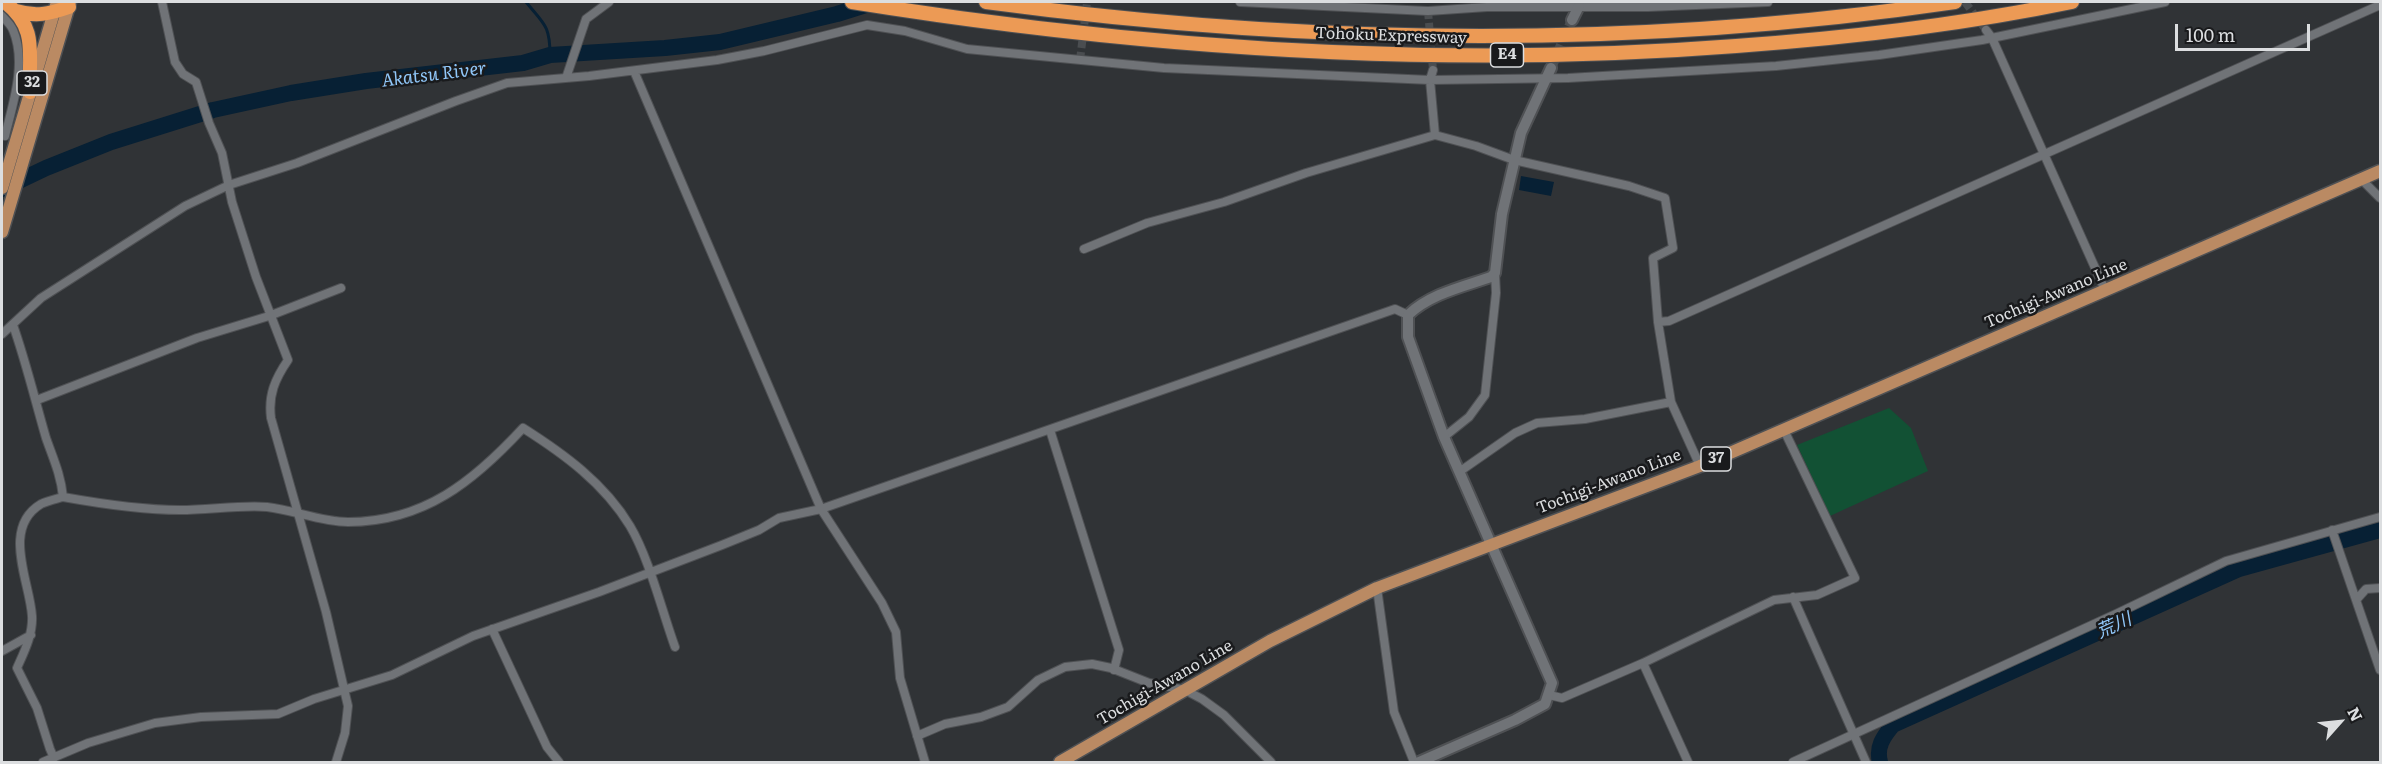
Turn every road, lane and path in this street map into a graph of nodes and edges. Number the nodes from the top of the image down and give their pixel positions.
1 (5, 2) edge
2 (162, 2) edge
3 (609, 2) edge
4 (852, 2) edge
5 (987, 2) edge
6 (1240, 2) edge
7 (1418, 2) edge
8 (1768, 2) edge
9 (1955, 2) edge
10 (2072, 2) edge
11 (2165, 2) edge
12 (1487, 4) edge
13 (1580, 4) edge
14 (63, 5) edge
15 (2380, 5) edge
16 (16, 11) junction
17 (1428, 11) junction
18 (2, 16) edge
19 (1572, 20) tunnel mouth
20 (1986, 30) tunnel mouth
21 (1992, 38) junction
22 (1433, 70) tunnel mouth
23 (634, 71) junction
24 (1548, 73) junction
25 (566, 78) junction
26 (1430, 80) junction
27 (30, 92) junction
28 (1435, 135) junction
29 (7, 137) edge
30 (27, 150) junction
31 (2045, 154) junction
32 (7, 159) edge
33 (1514, 160) junction
34 (2380, 171) edge
35 (2361, 179) junction
36 (229, 185) junction
37 (2, 188) edge
38 (2380, 198) edge
39 (2, 232) edge
40 (1083, 249) dead end
41 (1495, 273) junction
42 (341, 288) dead end
43 (2105, 290) junction
44 (1408, 315) junction
45 (269, 316) junction
46 (1658, 322) junction
47 (13, 325) junction
48 (2, 334) edge
49 (37, 400) junction
50 (1671, 402) junction
51 (1050, 430) junction
52 (1784, 430) junction
53 (1444, 437) junction
54 (1700, 466) junction
55 (1459, 472) junction
56 (63, 497) junction
57 (821, 509) junction
58 (299, 514) junction
59 (2380, 517) edge
60 (2332, 532) junction
61 (1490, 545) junction
62 (650, 573) junction
63 (1377, 588) junction
64 (2380, 588) edge
65 (1793, 597) junction
66 (2357, 599) junction
67 (492, 629) junction
68 (31, 634) junction
69 (675, 647) dead end
70 (2, 651) edge
71 (1643, 663) junction
72 (1114, 670) junction
73 (2380, 670) edge
74 (344, 688) junction
75 (1185, 690) junction
76 (1550, 695) junction
77 (1854, 733) junction
78 (917, 736) junction
79 (54, 758) junction
80 (43, 762) edge
81 (336, 762) edge
82 (559, 762) edge
83 (925, 762) edge
84 (1060, 762) edge
85 (1271, 762) edge
86 (1414, 762) edge
87 (1419, 762) edge
88 (1688, 762) edge
89 (1793, 762) edge
90 (1866, 762) edge

1 - 16 highway
2 - 36 street
3 - 25 street
4 - 10 highway, Tohoku Expressway / E4
5 - 9 highway, Tohoku Expressway / E4
6 - 17 street
7 - 17 street
8 - 13 street
11 - 21 street
12 - 13 street
12 - 17 street
13 - 19 street
14 - 16 highway
14 - 27 main road, 32
14 - 30 main road, 32
15 - 31 street
16 - 27 highway
18 - 29 street
20 - 21 street
21 - 24 street
21 - 31 street
22 - 26 street
23 - 25 street
23 - 26 street
23 - 57 street
24 - 26 street
24 - 33 street
25 - 36 street
26 - 28 street
27 - 29 main road, 32
28 - 33 street
28 - 40 street
29 - 30 street
29 - 32 main road, 32
30 - 39 main road, 32
31 - 43 street
31 - 46 street
32 - 37 main road, 32
33 - 41 street
33 - 46 street
34 - 35 main road, Tochigi-Awano Line / 37
35 - 38 street
35 - 43 main road, Tochigi-Awano Line / 37
36 - 45 street
36 - 47 street
41 - 44 street
41 - 53 street
42 - 45 street
43 - 52 main road, Tochigi-Awano Line / 37
44 - 51 street
44 - 53 street
45 - 49 street
45 - 58 street
46 - 50 street
47 - 48 street
47 - 49 street
49 - 56 street
50 - 54 street
50 - 55 street
51 - 57 street
51 - 72 street
52 - 54 main road, Tochigi-Awano Line / 37
52 - 65 street
53 - 55 street
54 - 61 main road, Tochigi-Awano Line / 37
55 - 61 street
56 - 58 street
56 - 68 street
57 - 62 street
57 - 78 street
58 - 62 street
58 - 74 street
59 - 60 street
60 - 66 street
60 - 77 street
61 - 63 main road, Tochigi-Awano Line / 37
61 - 76 street
62 - 67 street
62 - 69 street
63 - 75 main road, Tochigi-Awano Line / 37
63 - 86 street
64 - 66 street
65 - 71 street
65 - 77 street
66 - 73 street
67 - 74 street
67 - 82 street
68 - 70 street
68 - 79 street
71 - 76 street
71 - 88 street
72 - 75 street
72 - 78 street
74 - 79 street
74 - 81 street
75 - 84 main road, Tochigi-Awano Line / 37
75 - 85 street
76 - 87 street
77 - 89 street
77 - 90 street
78 - 83 street
79 - 80 street

